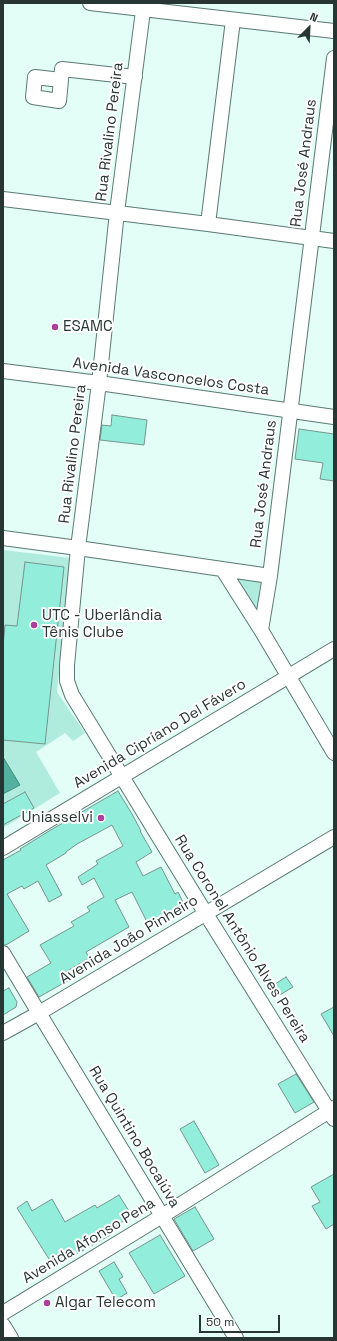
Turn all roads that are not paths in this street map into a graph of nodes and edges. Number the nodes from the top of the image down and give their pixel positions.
1 (90, 3) edge
2 (144, 6) edge
3 (233, 20) junction
4 (334, 31) edge
5 (334, 58) edge
6 (135, 78) junction
7 (61, 80) dead end
8 (3, 199) edge
9 (117, 212) junction
10 (208, 224) junction
11 (312, 239) junction
12 (334, 241) edge
13 (3, 371) edge
14 (100, 383) junction
15 (290, 412) junction
16 (334, 417) edge
17 (3, 538) edge
18 (78, 548) junction
19 (223, 570) junction
20 (270, 576) junction
21 (261, 630) junction
22 (334, 649) edge
23 (290, 677) junction
24 (334, 753) edge
25 (123, 776) junction
26 (334, 838) edge
27 (3, 848) edge
28 (206, 914) junction
29 (3, 953) edge
30 (39, 1013) junction
31 (3, 1033) edge
32 (332, 1113) edge
33 (162, 1216) junction
34 (3, 1313) edge
35 (3, 1325) edge
36 (11, 1338) edge
37 (236, 1338) edge

1 - 2 street
2 - 3 street
2 - 6 street, Rua Rivalino Pereira
3 - 4 street
3 - 10 street
5 - 11 street, Rua José Andraus
6 - 7 street
6 - 9 street, Rua Rivalino Pereira
8 - 9 street
9 - 10 street
9 - 14 street, Rua Rivalino Pereira
10 - 11 street
11 - 12 street
11 - 15 street, Rua José Andraus
13 - 14 street, Avenida Vasconcelos Costa
14 - 15 street, Avenida Vasconcelos Costa
14 - 18 street, Rua Rivalino Pereira
15 - 16 street, Avenida Vasconcelos Costa
15 - 20 street, Rua José Andraus
17 - 18 street
18 - 19 street
18 - 25 street, Rua Rivalino Pereira
19 - 20 street
19 - 21 street
20 - 21 street, Rua José Andraus
21 - 23 street
22 - 23 street, Avenida Cipríano Del Fávero
23 - 24 street
23 - 25 street, Avenida Cipríano Del Fávero
25 - 27 street, Avenida Cipríano Del Fávero
25 - 28 street, Rua Coronel Antônio Alves Pereira
26 - 28 street, Avenida João Pinheiro
28 - 30 street, Avenida João Pinheiro
28 - 32 street, Rua Coronel Antônio Alves Pereira
29 - 30 street, Rua Quintino Bocaiúva
30 - 31 street, Avenida João Pinheiro
30 - 33 street, Rua Quintino Bocaiúva
32 - 33 street, Avenida Afonso Pena
33 - 34 street, Avenida Afonso Pena
33 - 37 street, Rua Quintino Bocaiúva
35 - 36 street

